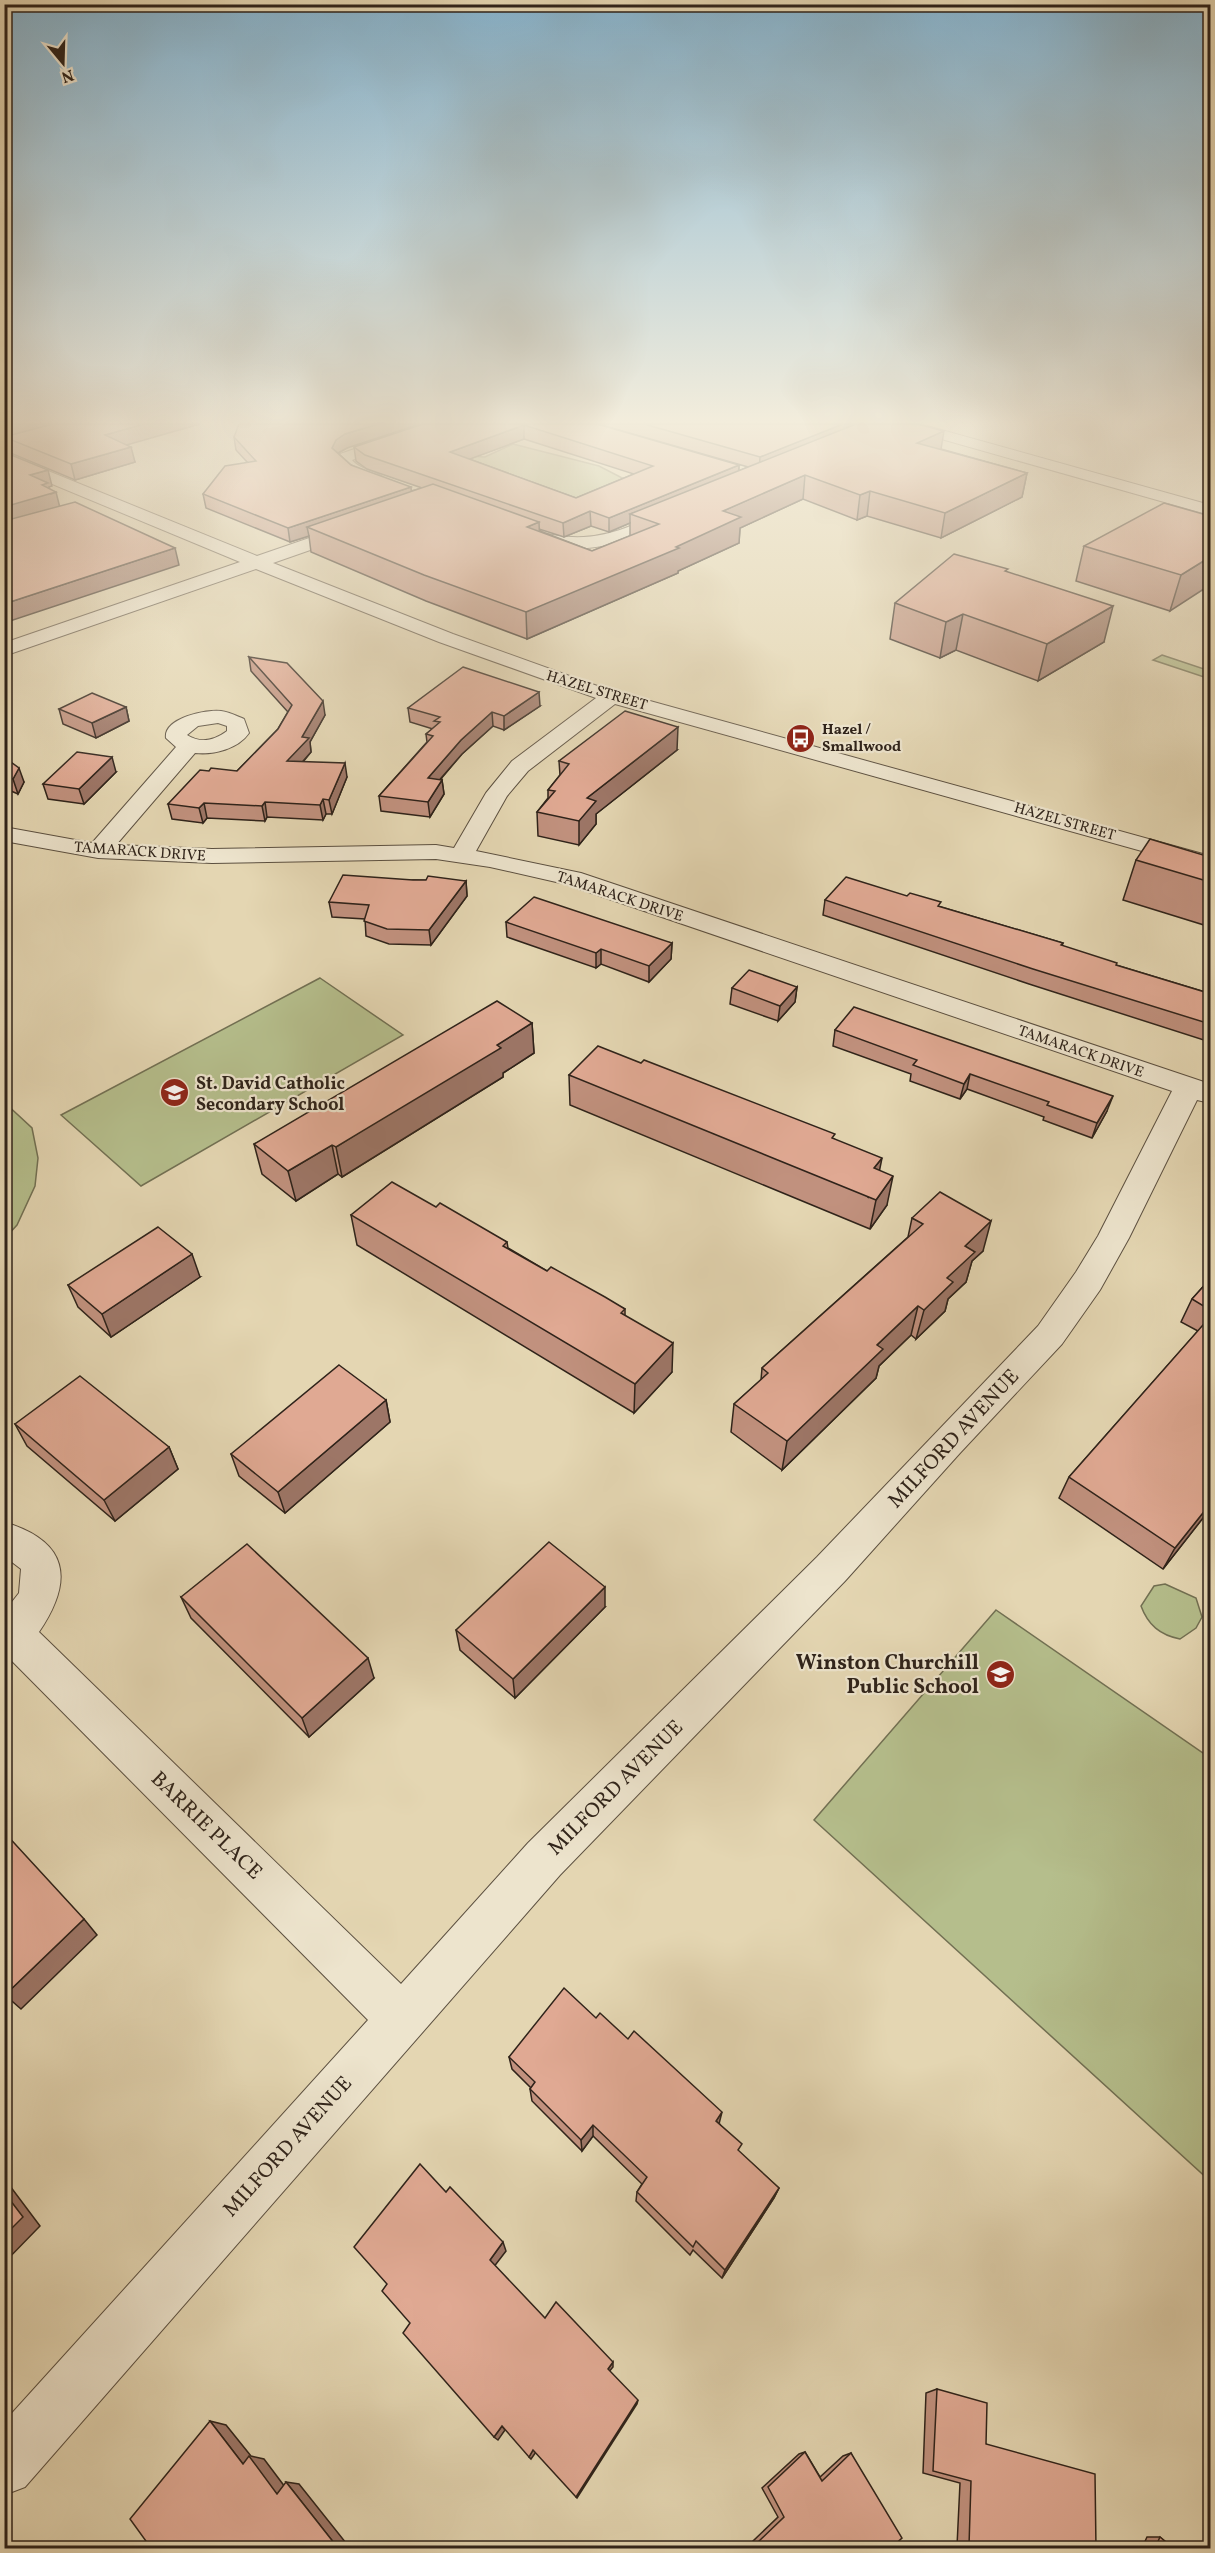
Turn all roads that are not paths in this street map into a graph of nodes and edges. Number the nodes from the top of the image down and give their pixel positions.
1 (210, 543) edge
2 (313, 543) edge
3 (563, 543) edge
4 (603, 543) edge
5 (257, 562) junction
6 (4, 650) edge
7 (612, 696) junction
8 (190, 745) dead end
9 (4, 834) edge
10 (99, 851) junction
11 (462, 855) junction
12 (1210, 863) edge
13 (1200, 1090) edge
14 (4, 1539) edge
15 (8, 1636) edge
16 (401, 2018) junction
17 (4, 2466) edge

1 - 5 street, HAZEL STREET
2 - 5 street
3 - 4 street
5 - 6 street
5 - 7 street, HAZEL STREET
7 - 11 street
7 - 12 street, HAZEL STREET
8 - 10 street
9 - 10 street, TAMARACK DRIVE
10 - 11 street, TAMARACK DRIVE
11 - 13 street, TAMARACK DRIVE
13 - 16 street, MILFORD AVENUE
14 - 15 street, BARRIE PLACE
15 - 16 street, BARRIE PLACE
16 - 17 street, MILFORD AVENUE

